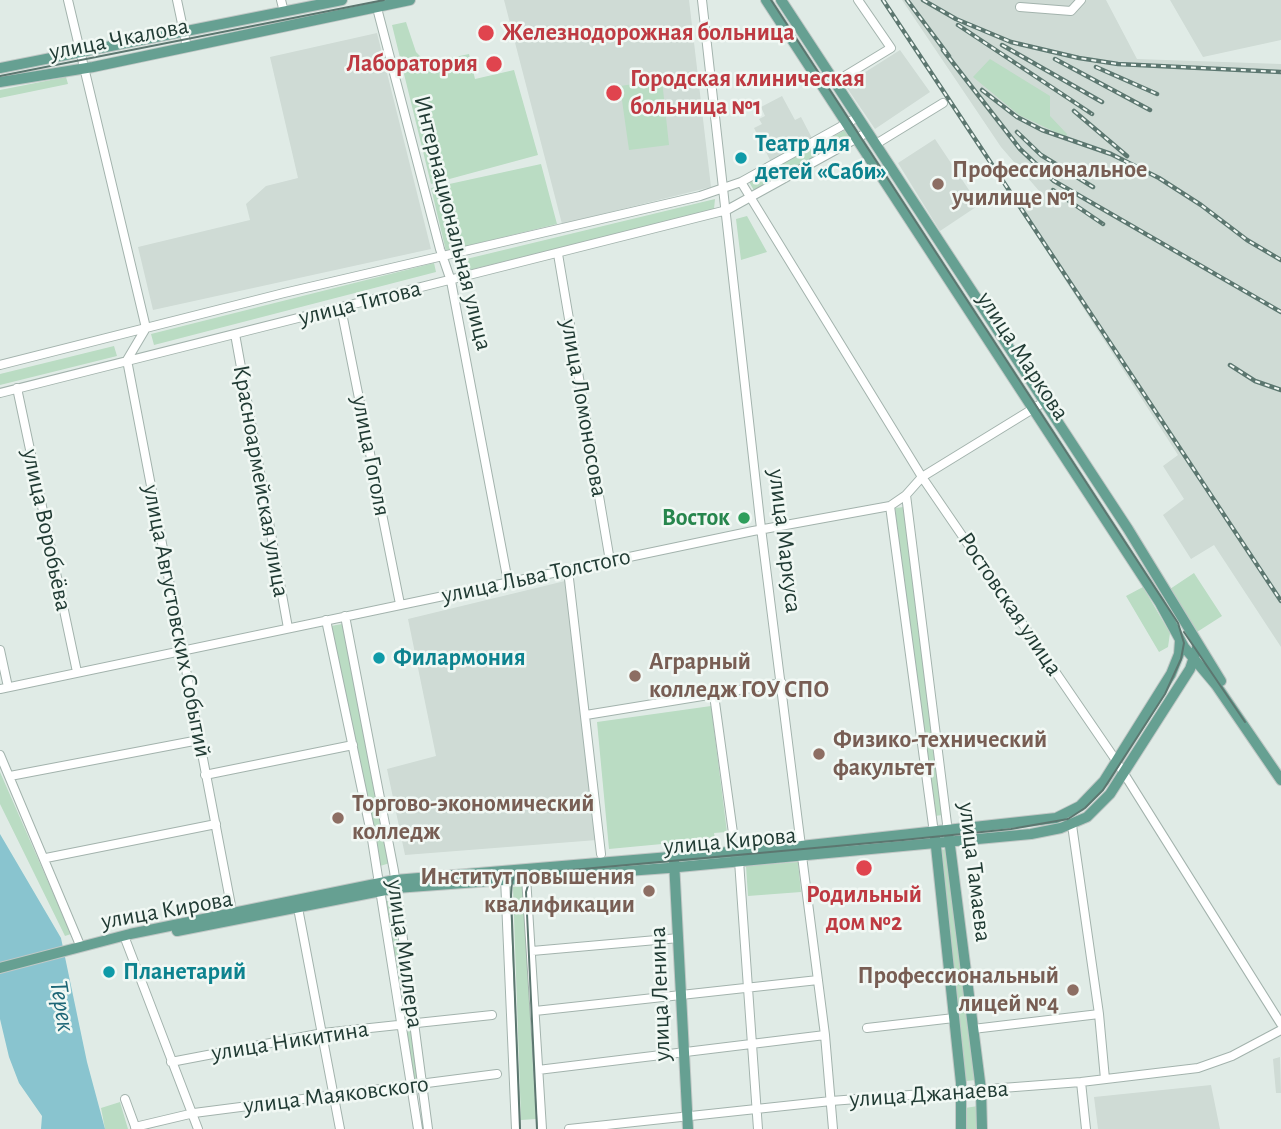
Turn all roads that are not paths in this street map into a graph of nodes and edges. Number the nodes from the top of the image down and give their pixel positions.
1 (68, 0) edge
2 (177, 0) edge
3 (281, 0) edge
4 (342, 0) edge
5 (410, 0) edge
6 (702, 0) edge
7 (766, 0) edge
8 (781, 0) edge
9 (859, 0) edge
10 (1081, 0) edge
11 (376, 4) edge
12 (1020, 7) dead end
13 (284, 12) junction
14 (183, 33) junction
15 (187, 47) junction
16 (79, 55) junction
17 (0, 68) edge
18 (82, 69) junction
19 (0, 82) edge
20 (835, 82) junction
21 (943, 103) dead end
22 (858, 117) junction
23 (848, 123) junction
24 (868, 132) junction
25 (858, 138) junction
26 (876, 144) junction
27 (741, 182) junction
28 (725, 189) junction
29 (750, 200) junction
30 (727, 210) junction
31 (558, 254) junction
32 (443, 257) junction
33 (451, 281) junction
34 (341, 308) junction
35 (146, 328) junction
36 (235, 334) junction
37 (127, 360) junction
38 (0, 365) edge
39 (17, 388) junction
40 (0, 393) edge
41 (1044, 402) junction
42 (1031, 409) junction
43 (922, 477) junction
44 (906, 495) junction
45 (890, 506) junction
46 (761, 529) junction
47 (610, 561) junction
48 (568, 570) junction
49 (508, 582) junction
50 (400, 604) junction
51 (345, 616) junction
52 (326, 620) junction
53 (288, 628) junction
54 (1180, 639) junction
55 (1198, 645) junction
56 (0, 650) edge
57 (184, 650) junction
58 (1195, 659) junction
59 (77, 672) junction
60 (1212, 678) junction
61 (1184, 679) junction
62 (782, 684) junction
63 (4, 688) edge
64 (714, 695) junction
65 (586, 715) junction
66 (1249, 730) junction
67 (199, 740) junction
68 (353, 745) junction
69 (0, 755) edge
70 (1116, 761) junction
71 (205, 775) junction
72 (1123, 775) junction
73 (10, 776) junction
74 (1281, 780) edge
75 (216, 824) junction
76 (1072, 825) junction
77 (733, 833) dead end
78 (949, 837) junction
79 (935, 838) junction
80 (802, 851) junction
81 (601, 854) dead end
82 (46, 858) junction
83 (738, 861) junction
84 (674, 862) junction
85 (526, 877) junction
86 (505, 878) junction
87 (395, 884) junction
88 (378, 887) junction
89 (298, 908) junction
90 (233, 916) junction
91 (679, 938) junction
92 (127, 941) junction
93 (78, 946) junction
94 (532, 951) junction
95 (0, 968) edge
96 (818, 980) junction
97 (748, 988) junction
98 (681, 995) junction
99 (535, 1011) junction
100 (1099, 1014) junction
101 (492, 1015) dead end
102 (954, 1018) junction
103 (414, 1022) junction
104 (401, 1024) junction
105 (1281, 1024) edge
106 (867, 1028) dead end
107 (973, 1029) junction
108 (1281, 1030) edge
109 (323, 1033) junction
110 (825, 1035) junction
111 (752, 1044) junction
112 (682, 1053) junction
113 (172, 1062) junction
114 (538, 1070) junction
115 (497, 1074) dead end
116 (1105, 1079) junction
117 (1081, 1082) junction
118 (423, 1084) junction
119 (410, 1085) junction
120 (981, 1090) junction
121 (961, 1091) junction
122 (334, 1095) junction
123 (125, 1099) dead end
124 (831, 1101) junction
125 (758, 1108) junction
126 (194, 1113) junction
127 (688, 1116) junction
128 (613, 1126) edge
129 (135, 1128) edge
130 (198, 1129) edge
131 (340, 1129) edge
132 (418, 1129) edge
133 (428, 1129) edge
134 (516, 1129) edge
135 (542, 1129) edge
136 (569, 1129) edge
137 (688, 1129) edge
138 (758, 1129) edge
139 (833, 1129) edge
140 (961, 1129) edge
141 (982, 1129) edge
142 (1086, 1129) edge

1 - 16 street
2 - 14 street
3 - 13 street
4 - 13 main road, улица Чкалова
5 - 11 main road, улица Чкалова
6 - 28 street, улица Маркуса
7 - 23 main road, улица Маркова
8 - 20 main road, улица Маркова
9 - 20 street
10 - 12 street
11 - 15 main road, улица Чкалова
11 - 32 street, Интернациональная улица
13 - 14 main road, улица Чкалова
14 - 15 street
14 - 16 main road, улица Чкалова
15 - 18 main road, улица Чкалова
16 - 17 main road, улица Чкалова
16 - 18 street
18 - 19 main road, улица Чкалова
18 - 35 street
20 - 22 main road, улица Маркова
21 - 26 street
22 - 23 street, улица Титова
22 - 24 main road, улица Маркова
23 - 25 main road, улица Маркова
23 - 27 street, улица Титова
24 - 25 street, улица Титова
24 - 26 main road, улица Маркова
25 - 29 street, улица Титова
25 - 42 main road, улица Маркова
26 - 41 main road, улица Маркова
27 - 28 street, улица Титова
27 - 29 street, Ростовская улица
28 - 30 street, улица Маркуса
28 - 32 street, улица Титова
29 - 30 street, улица Титова
29 - 43 street, Ростовская улица
30 - 31 street, улица Титова
30 - 46 street, улица Маркуса
31 - 33 street, улица Титова
31 - 47 street, улица Ломоносова
32 - 33 street, Интернациональная улица
32 - 35 street, улица Титова
33 - 34 street, улица Титова
33 - 49 street, Интернациональная улица
34 - 36 street, улица Титова
34 - 50 street, улица Гоголя
35 - 37 street
35 - 38 street, улица Титова
36 - 37 street, улица Титова
36 - 53 street, Красноармейская улица
37 - 39 street, улица Титова
37 - 57 street, улица Августовских Событий
39 - 40 street, улица Титова
39 - 59 street, улица Воробьёва
41 - 42 street, улица Льва Толстого
41 - 55 main road, улица Маркова
42 - 43 street, улица Льва Толстого
42 - 54 main road, улица Маркова
43 - 44 street, улица Льва Толстого
43 - 70 street, Ростовская улица
44 - 45 street, улица Льва Толстого
44 - 78 street, улица Тамаева
45 - 46 street, улица Льва Толстого
45 - 79 street, улица Тамаева
46 - 47 street, улица Льва Толстого
46 - 62 street, улица Маркуса
47 - 48 street, улица Льва Толстого
48 - 49 street, улица Льва Толстого
48 - 65 street
49 - 50 street, улица Льва Толстого
50 - 51 street, улица Льва Толстого
51 - 52 street, улица Льва Толстого
51 - 87 street, улица Миллера
52 - 53 street, улица Льва Толстого
52 - 68 street, улица Миллера
53 - 57 street, улица Льва Толстого
54 - 58 main road, улица Маркова
54 - 70 main road, улица Кирова
55 - 58 main road, улица Кирова
55 - 66 main road, улица Маркова
56 - 63 street
57 - 59 street, улица Льва Толстого
57 - 67 street, улица Августовских Событий
58 - 60 main road, улица Маркова
58 - 61 main road, улица Кирова
59 - 63 street, улица Льва Толстого
60 - 61 main road
60 - 66 main road, улица Маркова
61 - 72 main road, улица Кирова
62 - 64 street
62 - 80 street, улица Маркуса
64 - 65 street
64 - 77 street
65 - 81 street
66 - 74 main road, улица Маркова
67 - 71 street, улица Августовских Событий
67 - 73 street
68 - 71 street
68 - 88 street, улица Миллера
69 - 73 street
70 - 72 street, Ростовская улица
70 - 78 main road, улица Кирова
71 - 75 street, улица Августовских Событий
72 - 76 main road, улица Кирова
72 - 105 street, Ростовская улица
73 - 82 street
75 - 82 street
75 - 90 street, улица Августовских Событий
76 - 78 main road, улица Кирова
76 - 100 street
78 - 79 main road, улица Кирова
78 - 107 main road, улица Тамаева
79 - 80 main road, улица Кирова
79 - 102 main road, улица Тамаева
80 - 83 main road, улица Кирова
80 - 84 main road, улица Кирова
80 - 96 street, улица Маркуса
82 - 93 street
83 - 84 main road, улица Кирова
83 - 97 street
84 - 85 main road, улица Кирова
84 - 87 main road, улица Кирова
84 - 91 main road, улица Ленина
85 - 86 main road, улица Кирова
85 - 94 street
86 - 87 main road, улица Кирова
86 - 134 street
87 - 88 main road, улица Кирова
87 - 103 street, улица Миллера
88 - 89 main road, улица Кирова
88 - 90 main road, улица Кирова
88 - 104 street, улица Миллера
89 - 90 main road, улица Кирова
89 - 109 street
90 - 92 main road, улица Кирова
90 - 93 main road, улица Кирова
91 - 94 street
91 - 98 main road, улица Ленина
92 - 93 main road, улица Кирова
92 - 113 street
93 - 95 main road
94 - 99 street
96 - 97 street
96 - 110 street, улица Маркуса
97 - 98 street
97 - 111 street
98 - 99 street
98 - 112 main road, улица Ленина
99 - 114 street
100 - 107 street
100 - 116 street
101 - 103 street, улица Никитина
102 - 106 street
102 - 121 main road, улица Тамаева
103 - 104 street, улица Никитина
103 - 118 street, улица Миллера
104 - 109 street, улица Никитина
104 - 119 street, улица Миллера
107 - 120 main road, улица Тамаева
108 - 116 street, улица Джанаева
109 - 113 street, улица Никитина
109 - 122 street
110 - 111 street
110 - 124 street, улица Маркуса
111 - 112 street
111 - 125 street
112 - 114 street
112 - 127 main road, улица Ленина
113 - 126 street
114 - 135 street
115 - 118 street, улица Маяковского
116 - 117 street, улица Джанаева
117 - 120 street, улица Джанаева
117 - 142 street
118 - 119 street, улица Маяковского
118 - 133 street, улица Миллера
119 - 122 street, улица Маяковского
119 - 132 street, улица Миллера
120 - 121 street, улица Джанаева
120 - 141 main road, улица Тамаева
121 - 124 street, улица Джанаева
121 - 140 main road, улица Тамаева
122 - 126 street, улица Маяковского
122 - 131 street
123 - 129 street
124 - 125 street, улица Джанаева
124 - 139 street, улица Маркуса
125 - 127 street, улица Джанаева
125 - 138 street
126 - 129 street, улица Маяковского
126 - 130 street
127 - 128 street, улица Джанаева
127 - 137 main road, улица Ленина
128 - 136 street, улица Джанаева

